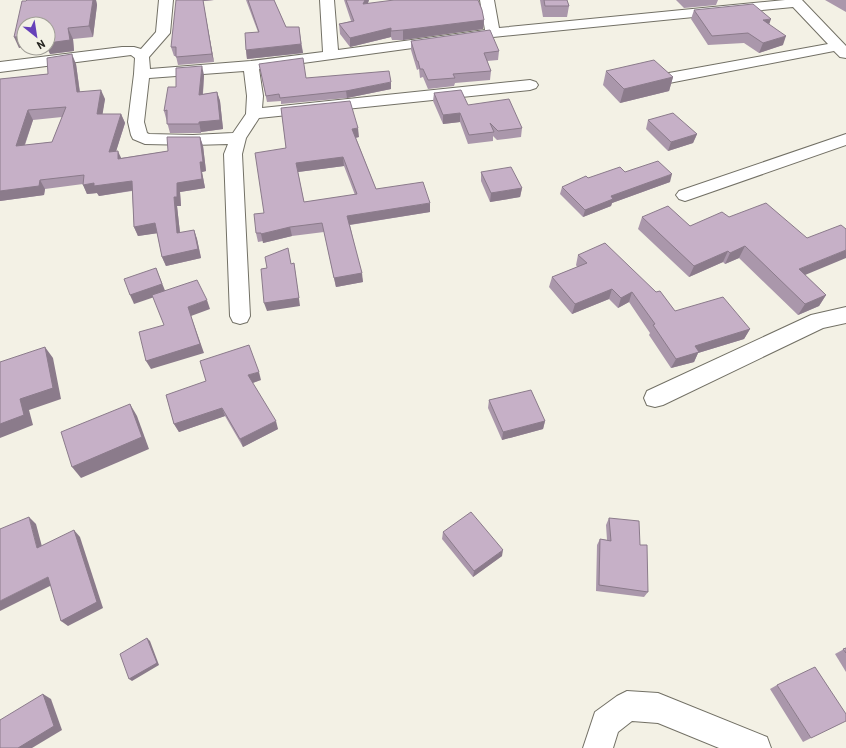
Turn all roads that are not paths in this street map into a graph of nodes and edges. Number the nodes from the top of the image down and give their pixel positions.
1 (166, 0) edge
2 (327, 0) edge
3 (487, 0) edge
4 (796, 1) edge
5 (493, 33) junction
6 (842, 51) edge
7 (331, 55) junction
8 (142, 56) junction
9 (250, 66) junction
10 (0, 68) edge
11 (142, 74) junction
12 (669, 78) edge
13 (530, 85) dead end
14 (254, 114) junction
15 (238, 138) junction
16 (846, 139) edge
17 (685, 195) dead end
18 (846, 315) edge
19 (240, 316) dead end
20 (655, 398) dead end
21 (598, 748) edge
22 (756, 748) edge

1 - 8 street
2 - 7 street
3 - 5 street
4 - 5 street
4 - 6 street
5 - 7 street
6 - 12 street
7 - 9 street
8 - 10 street
8 - 11 street
9 - 11 street
9 - 14 street
11 - 15 street
13 - 14 street
14 - 15 street
15 - 19 street
16 - 17 street
18 - 20 street
21 - 22 street

